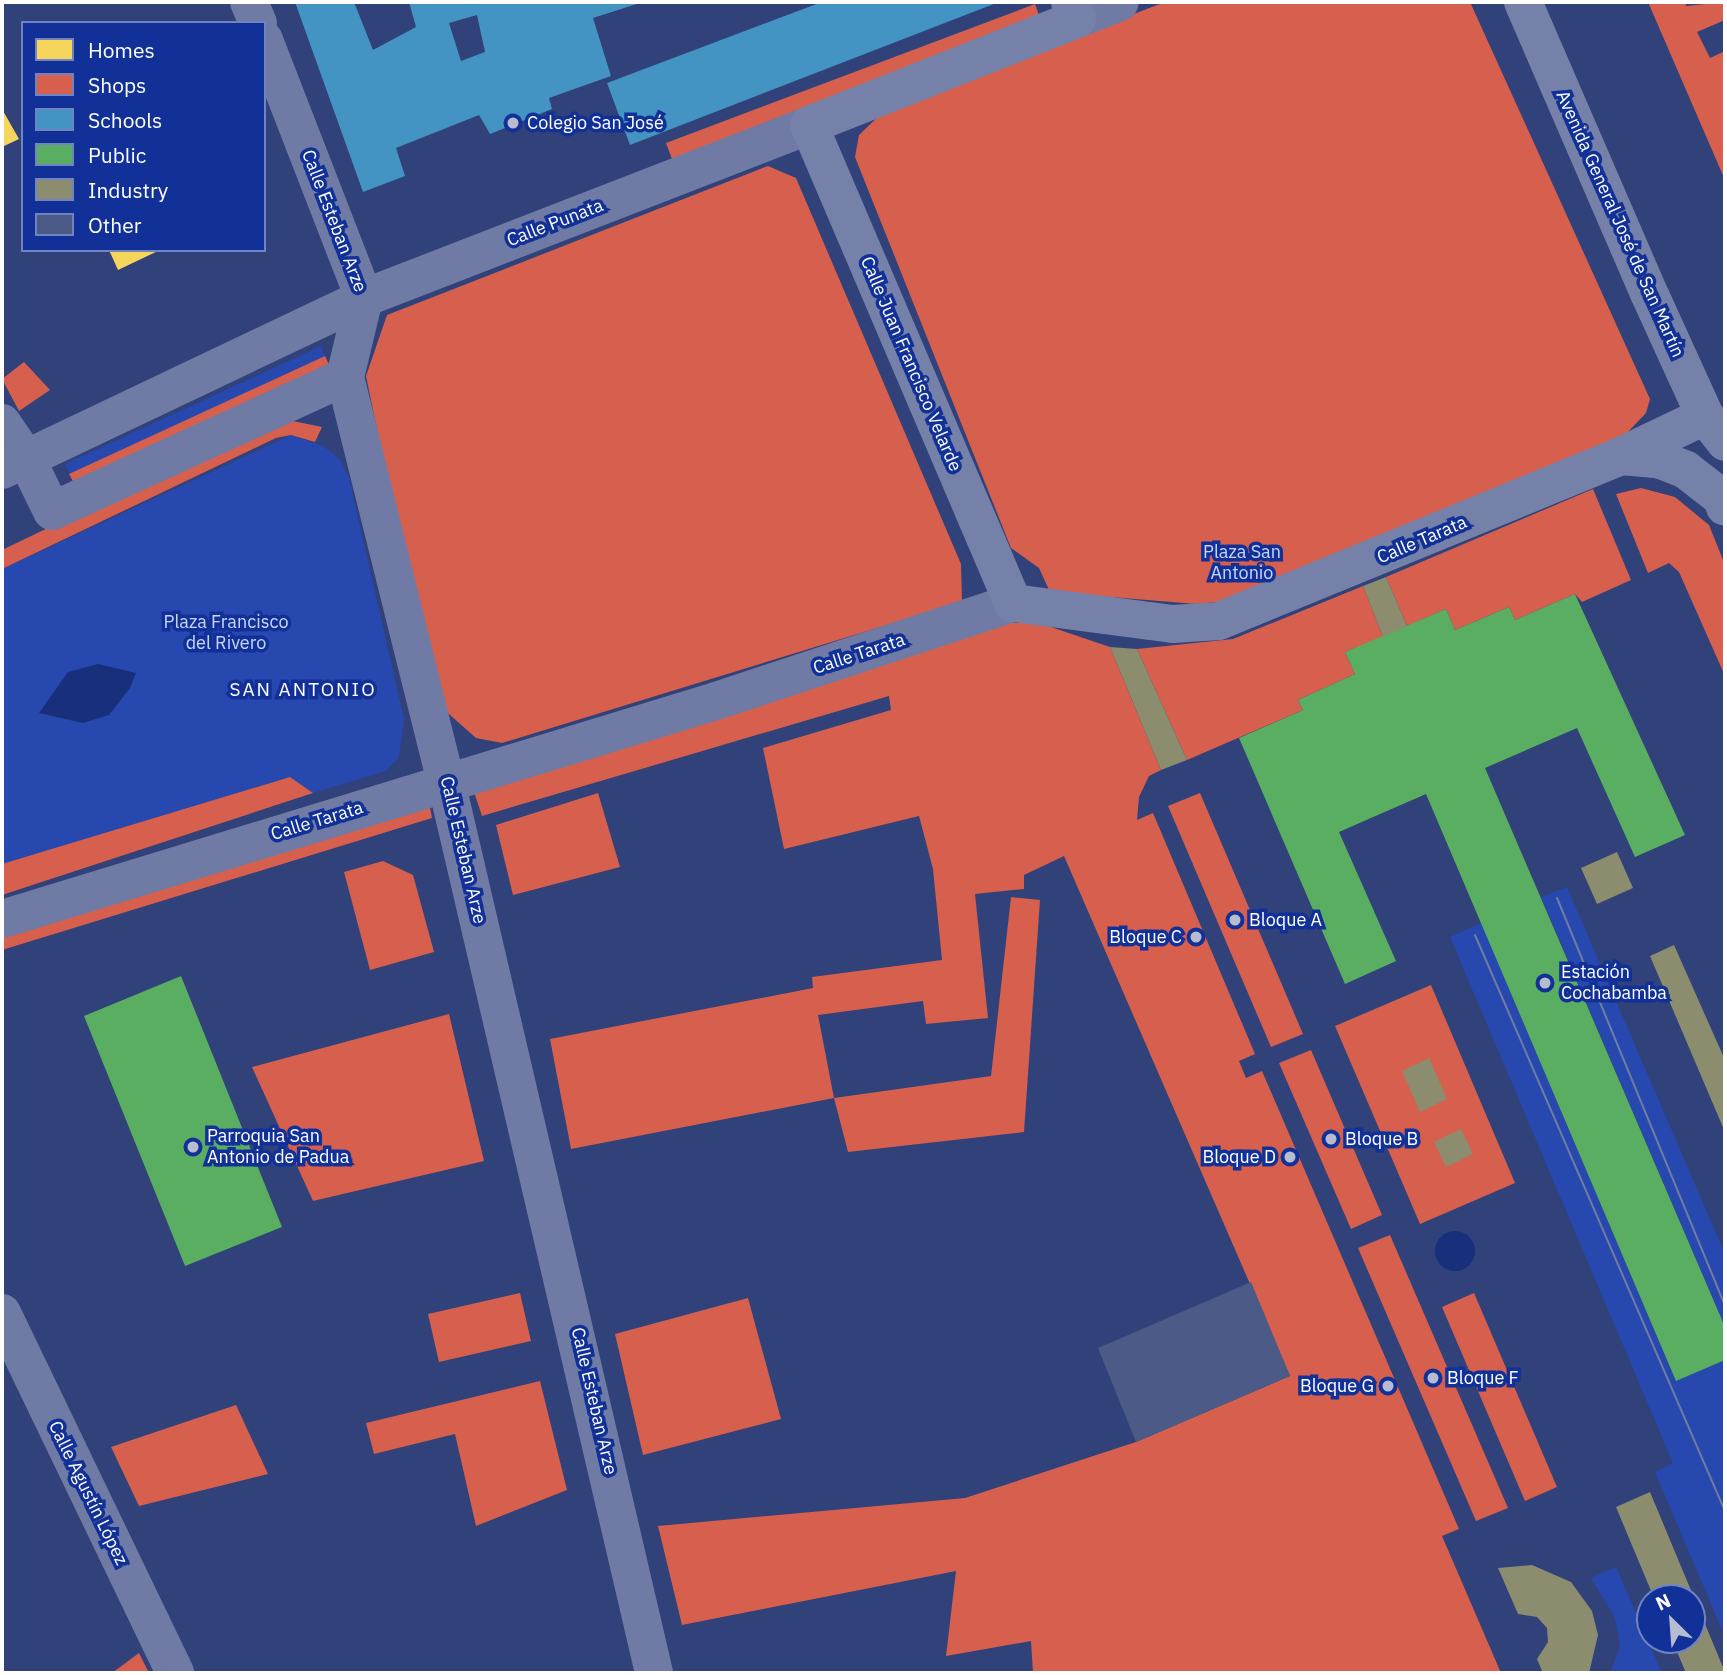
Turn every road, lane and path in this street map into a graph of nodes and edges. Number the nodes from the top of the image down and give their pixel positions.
1 (250, 2) edge
2 (1120, 2) edge
3 (1523, 2) edge
4 (1073, 10) edge
5 (257, 21) edge
6 (266, 45) edge
7 (808, 125) junction
8 (364, 298) junction
9 (345, 377) junction
10 (2, 423) edge
11 (1715, 429) edge
12 (1621, 456) junction
13 (14, 464) edge
14 (1725, 507) edge
15 (1013, 603) junction
16 (446, 780) junction
17 (2, 919) edge
18 (2, 1313) edge
19 (175, 1673) edge
20 (654, 1673) edge

1 - 5 street
2 - 4 street, Calle Punata
3 - 11 main road, Avenida General José de San Martín
4 - 7 main road, Calle Punata
6 - 8 street, Calle Esteban Arze
7 - 8 street, Calle Punata
7 - 15 main road, Calle Juan Francisco Velarde
8 - 9 street, Calle Esteban Arze
8 - 13 street, Calle Punata
9 - 13 street
9 - 16 street, Calle Esteban Arze
10 - 13 street
11 - 12 main road, Calle Tarata
12 - 14 main road
12 - 15 main road, Calle Tarata
15 - 16 street, Calle Tarata
16 - 17 street, Calle Tarata
16 - 20 street, Calle Esteban Arze
18 - 19 street, Calle Agustín López

